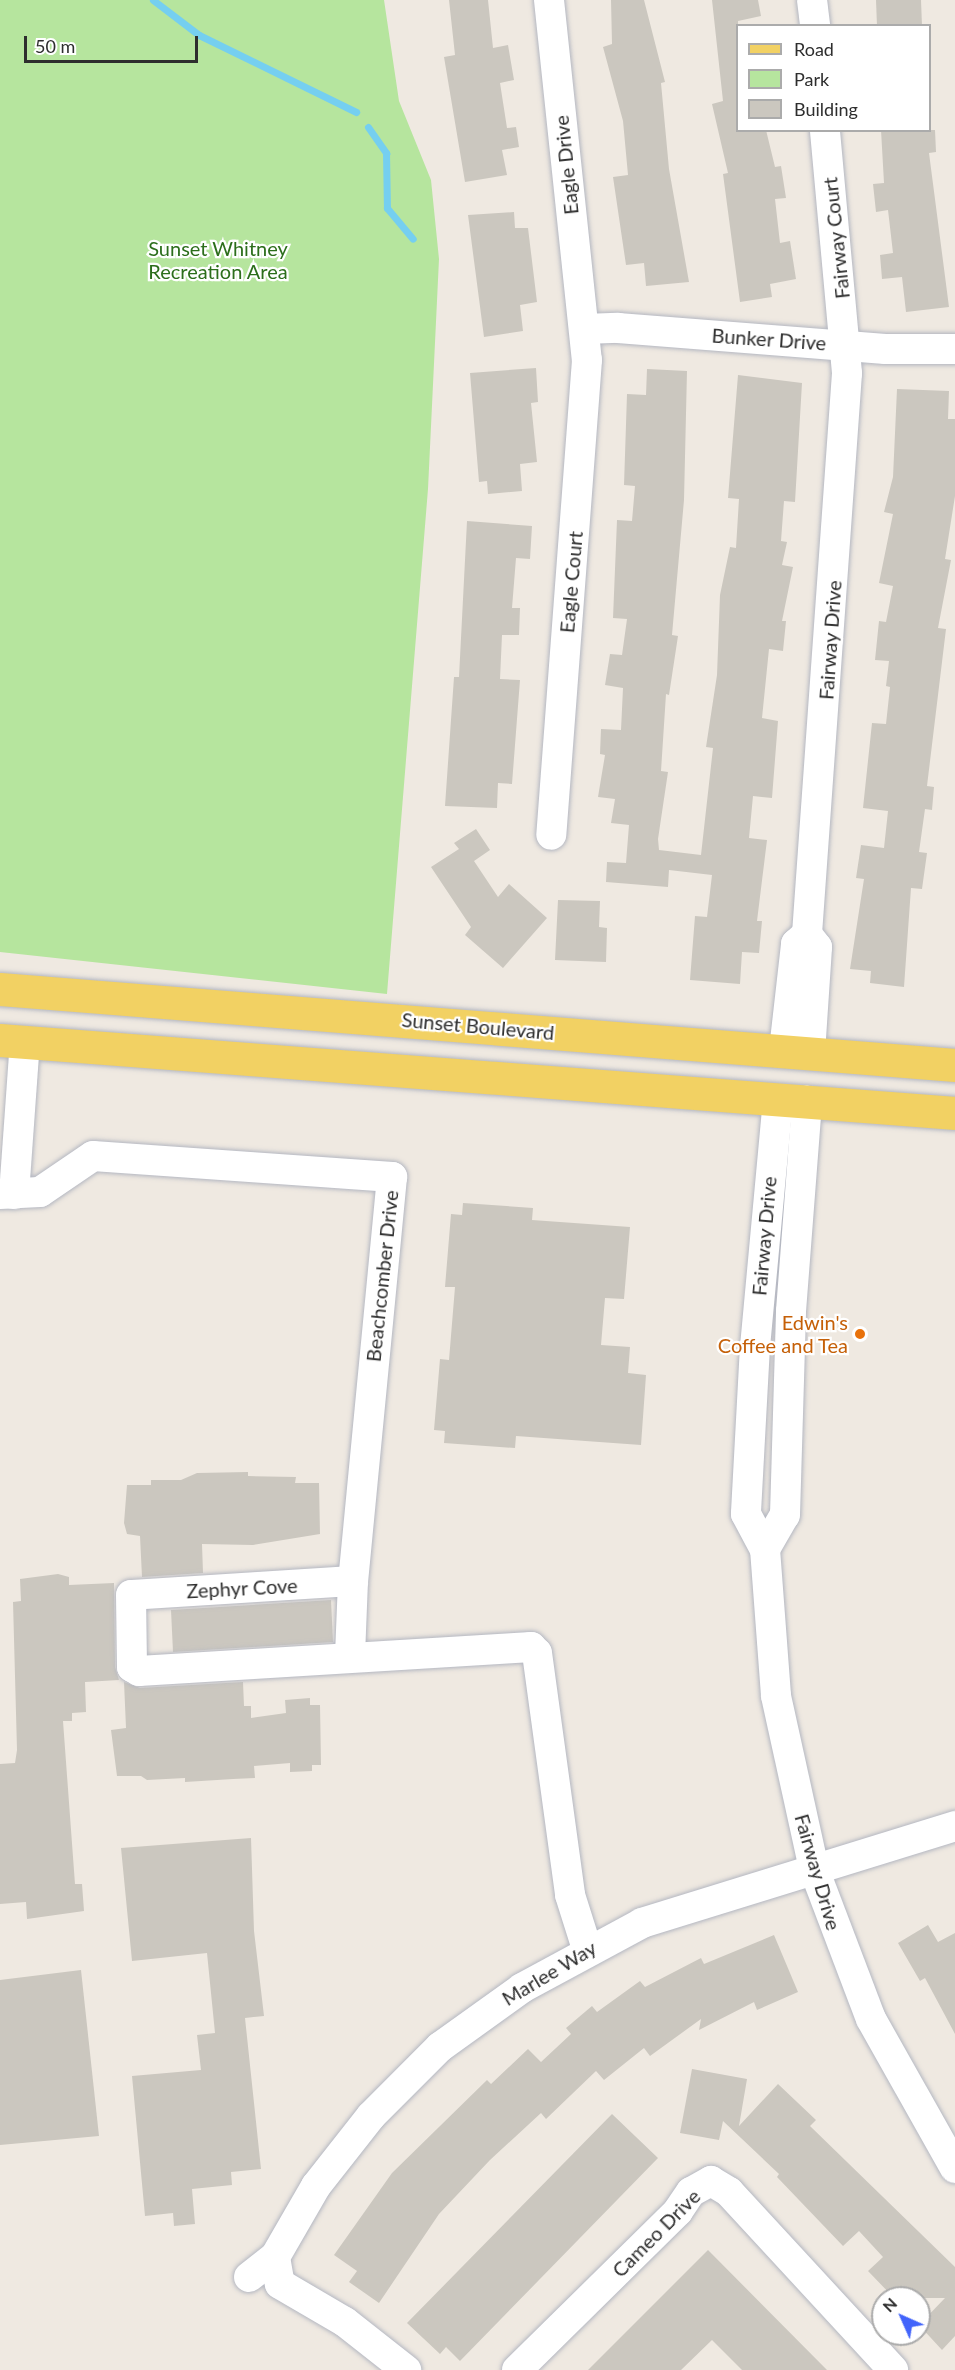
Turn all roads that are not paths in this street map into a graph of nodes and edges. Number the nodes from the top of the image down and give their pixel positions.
1 (549, 0) edge
2 (812, 0) edge
3 (814, 24) edge
4 (825, 132) edge
5 (584, 329) junction
6 (845, 345) junction
7 (955, 349) edge
8 (551, 835) dead end
9 (0, 989) edge
10 (12, 1041) edge
11 (797, 1051) junction
12 (955, 1065) edge
13 (793, 1100) junction
14 (955, 1113) edge
15 (7, 1194) edge
16 (352, 1581) junction
17 (350, 1656) junction
18 (955, 1826) edge
19 (814, 1869) junction
20 (587, 1949) junction
21 (955, 2169) edge
22 (275, 2257) junction
23 (249, 2277) dead end
24 (891, 2369) edge
25 (406, 2370) edge
26 (517, 2370) edge

1 - 5 street, Eagle Drive
2 - 3 street
4 - 6 street, Fairway Court
5 - 6 street, Bunker Drive
5 - 8 street, Eagle Court
6 - 7 street, Bunker Drive
6 - 11 street, Fairway Drive
9 - 11 main road, Sunset Boulevard
10 - 13 main road
10 - 15 street, Beachcomber Drive
11 - 12 main road, Sunset Boulevard
11 - 13 main road
13 - 14 main road
13 - 19 street, Fairway Drive
15 - 16 street, Beachcomber Drive
16 - 17 street, Beachcomber Drive
16 - 17 street, Zephyr Cove
17 - 20 street
18 - 19 street, Marlee Way
19 - 20 street, Marlee Way
19 - 21 street, Fairway Drive
20 - 22 street, Marlee Way
22 - 23 street, Marlee Way
22 - 25 street
24 - 26 street, Cameo Drive

